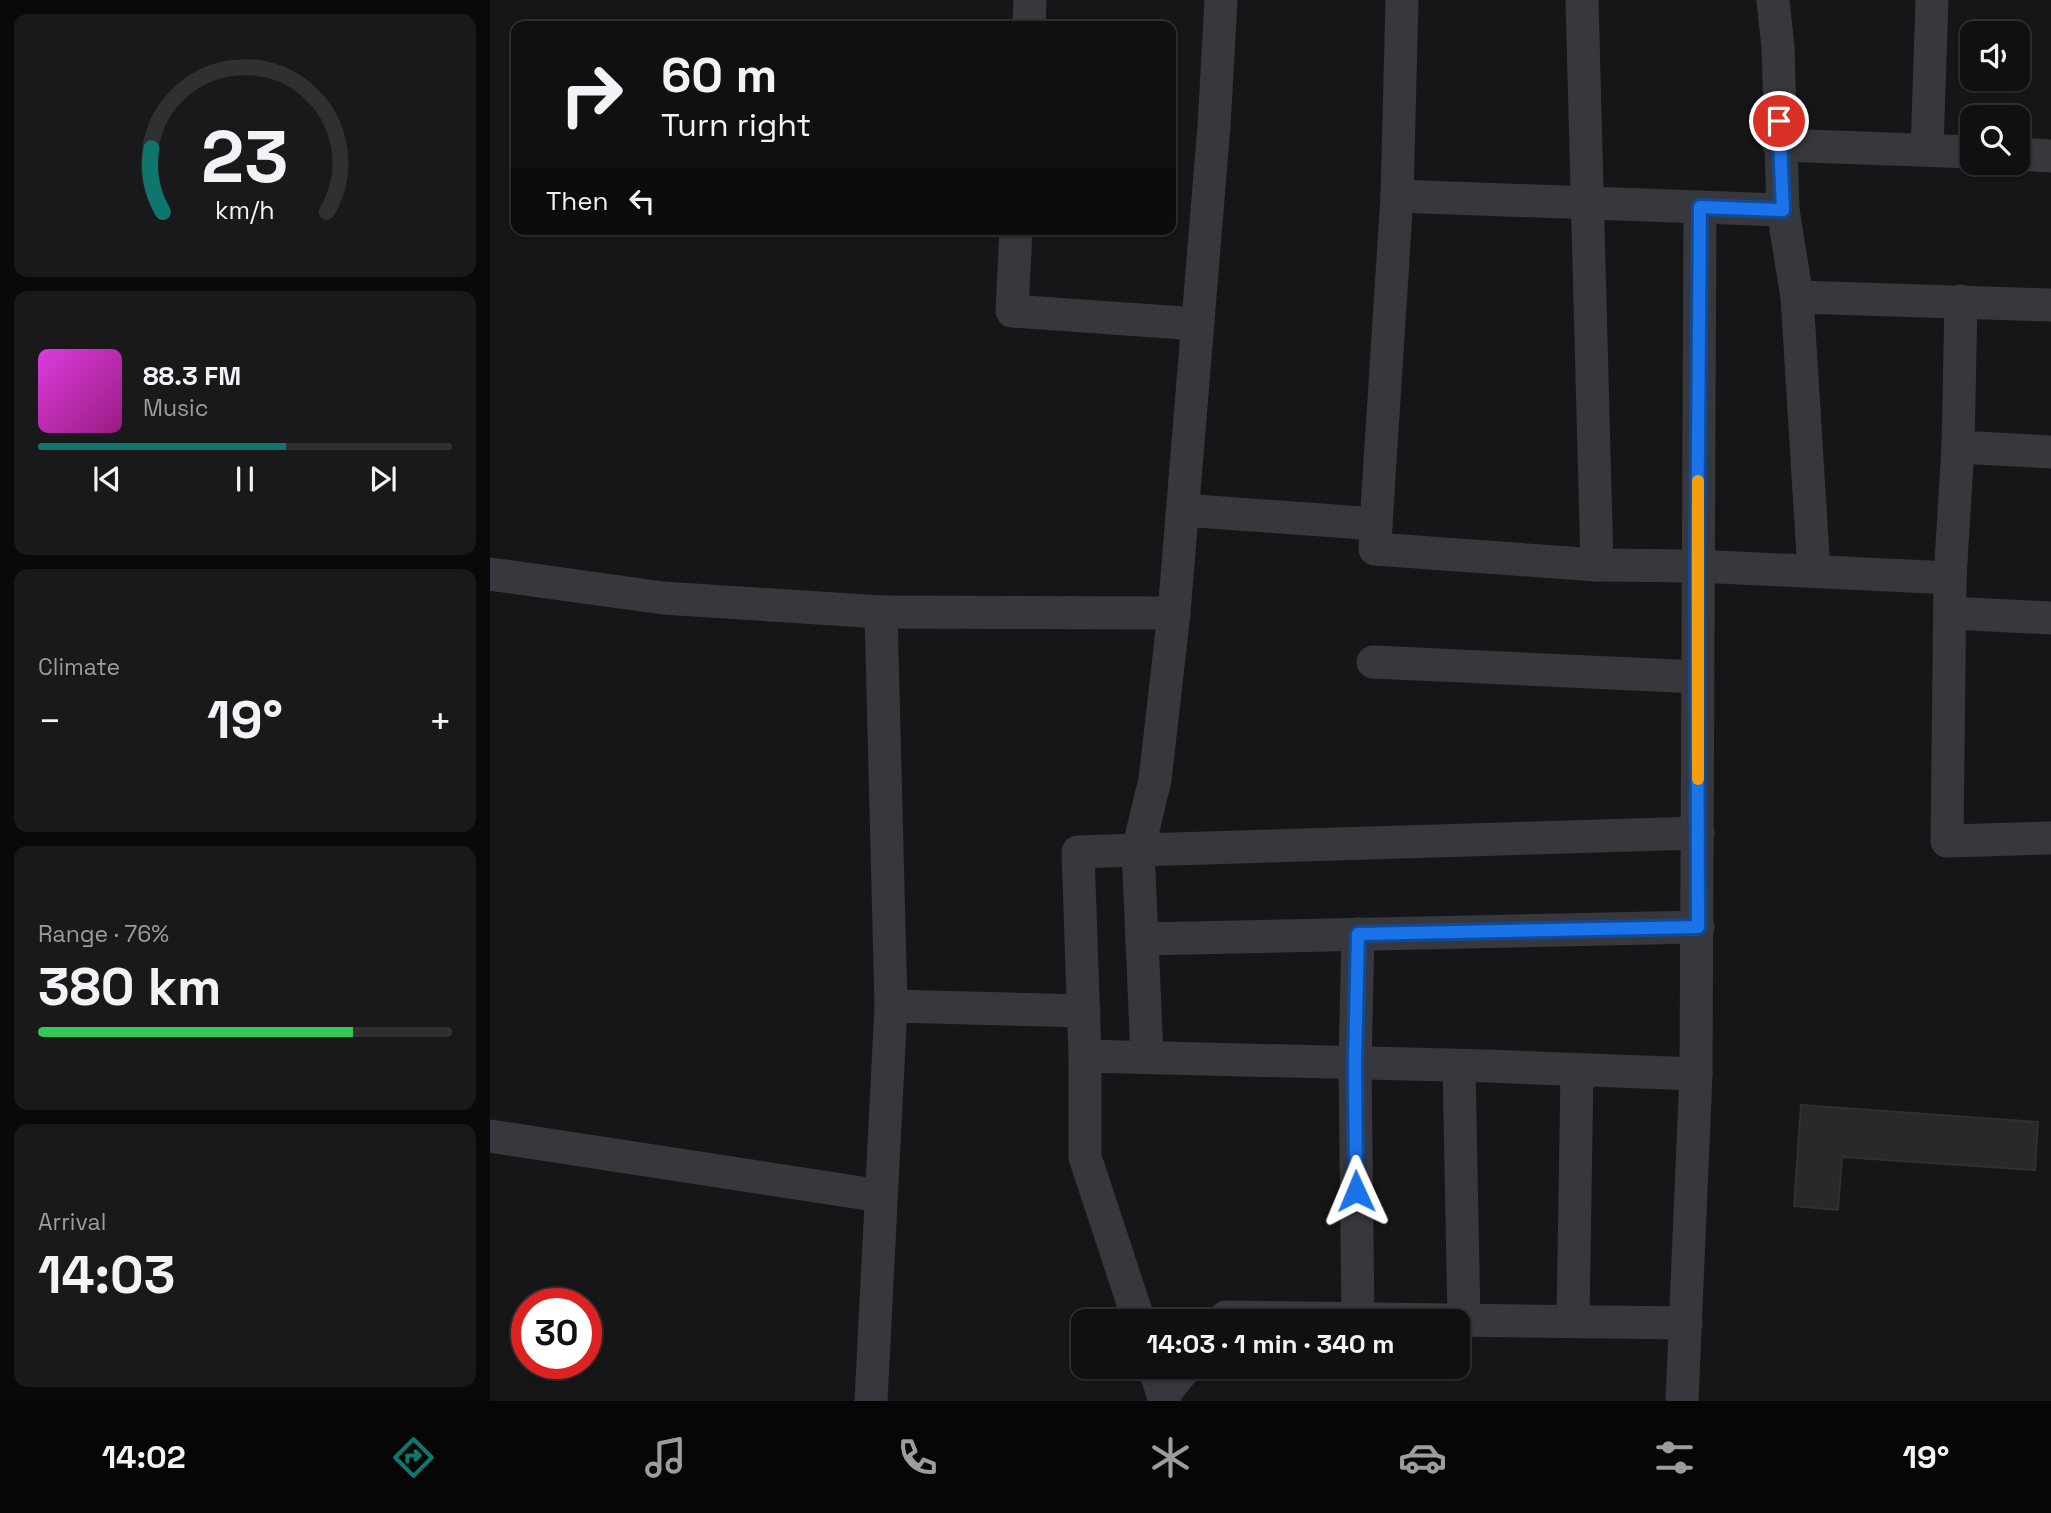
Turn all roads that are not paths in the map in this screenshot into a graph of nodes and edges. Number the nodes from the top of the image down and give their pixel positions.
1 (1030, 0) edge
2 (1221, 0) edge
3 (1402, 0) edge
4 (1582, 0) edge
5 (1773, 0) edge
6 (1932, 0) edge
7 (1029, 21) edge
8 (1779, 145) junction
9 (1927, 150) junction
10 (1960, 151) edge
11 (2030, 155) edge
12 (2051, 156) edge
13 (1397, 195) junction
14 (1589, 202) junction
15 (1700, 207) junction
16 (1783, 210) junction
17 (1016, 235) edge
18 (1797, 297) junction
19 (1961, 301) junction
20 (2051, 305) edge
21 (1198, 324) junction
22 (1958, 447) junction
23 (2051, 452) edge
24 (1183, 510) junction
25 (1376, 524) junction
26 (1597, 565) junction
27 (1697, 566) junction
28 (1814, 571) junction
29 (490, 574) edge
30 (1950, 578) junction
31 (881, 612) junction
32 (1174, 613) junction
33 (1950, 613) junction
34 (2051, 618) edge
35 (1373, 662) dead end
36 (1698, 677) junction
37 (1698, 833) junction
38 (2051, 838) edge
39 (1138, 850) junction
40 (1698, 927) junction
41 (1358, 934) junction
42 (1142, 939) junction
43 (891, 1006) junction
44 (1084, 1011) junction
45 (1085, 1056) junction
46 (1147, 1057) junction
47 (1355, 1064) junction
48 (1459, 1066) junction
49 (1577, 1070) junction
50 (1696, 1074) junction
51 (490, 1136) edge
52 (881, 1196) junction
53 (1135, 1309) edge
54 (1358, 1309) edge
55 (1464, 1309) edge
56 (1470, 1320) edge
57 (1573, 1321) junction
58 (1686, 1323) junction
59 (871, 1401) edge
60 (1682, 1401) edge

1 - 7 street
2 - 21 street
3 - 13 street
4 - 14 street
5 - 8 street
6 - 9 street
8 - 9 street
8 - 16 street
9 - 10 street
11 - 12 street
13 - 14 street
13 - 25 street
14 - 15 street
14 - 26 street
15 - 16 street
15 - 27 street
16 - 18 street
17 - 21 street
18 - 19 street
18 - 28 street
19 - 20 street
19 - 22 street
21 - 24 street
22 - 23 street
22 - 30 street
24 - 25 street
24 - 32 street
25 - 26 street
26 - 27 street
27 - 28 street
27 - 36 street
28 - 30 street
29 - 31 street
30 - 33 street
31 - 32 street
31 - 43 street
32 - 39 street
33 - 34 street
33 - 38 street
35 - 36 street
36 - 37 street
37 - 39 street
37 - 40 street
39 - 42 street
39 - 44 street
40 - 41 street
40 - 50 street
41 - 42 street
41 - 47 street
42 - 46 street
43 - 44 street
43 - 52 street
44 - 45 street
45 - 46 street
45 - 53 street
46 - 47 street
47 - 48 street
47 - 54 street
48 - 49 street
48 - 55 street
49 - 50 street
49 - 57 street
50 - 58 street
51 - 52 street
52 - 59 street
56 - 57 street
57 - 58 street
58 - 60 street

